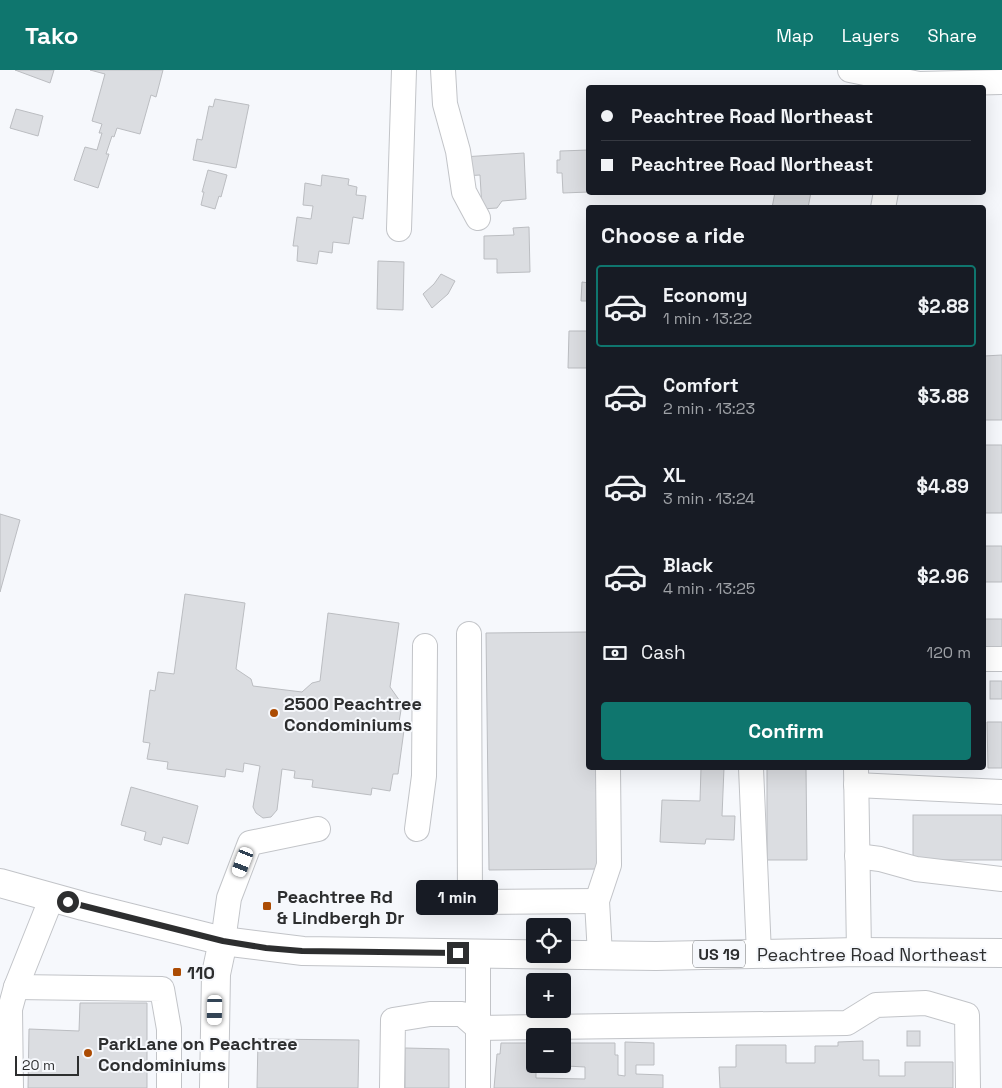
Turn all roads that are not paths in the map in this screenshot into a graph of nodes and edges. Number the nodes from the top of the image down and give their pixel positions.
1 (404, 70) edge
2 (443, 70) edge
3 (850, 70) edge
4 (922, 81) edge
5 (1002, 82) edge
6 (478, 218) dead end
7 (398, 229) dead end
8 (469, 634) dead end
9 (426, 646) dead end
10 (986, 659) edge
11 (1002, 659) edge
12 (608, 770) edge
13 (751, 770) edge
14 (856, 776) edge
15 (1002, 792) edge
16 (417, 829) dead end
17 (318, 830) dead end
18 (857, 856) junction
19 (1002, 879) edge
20 (0, 883) edge
21 (52, 898) junction
22 (596, 901) junction
23 (223, 941) junction
24 (859, 952) junction
25 (1002, 953) edge
26 (478, 954) junction
27 (760, 954) junction
28 (600, 955) junction
29 (16, 987) junction
30 (478, 1028) junction
31 (11, 1088) edge
32 (169, 1088) edge
33 (214, 1088) edge
34 (392, 1088) edge
35 (478, 1088) edge
36 (968, 1088) edge

1 - 7 street
2 - 6 street
3 - 4 street
4 - 5 street
8 - 22 street
9 - 16 street
10 - 11 street
12 - 22 street
13 - 27 street
14 - 15 street
14 - 18 street
17 - 23 street
18 - 19 street
18 - 24 street
20 - 21 main road, Peachtree Road Northeast / US 19
21 - 23 main road, Peachtree Road Northeast / US 19
21 - 29 street
22 - 28 street
23 - 26 main road, Peachtree Road Northeast / US 19
23 - 33 main road
24 - 25 main road, Peachtree Road Northeast / US 19
24 - 27 main road, Peachtree Road Northeast / US 19
26 - 28 main road, Peachtree Road Northeast / US 19
26 - 30 street
27 - 28 main road, Peachtree Road Northeast / US 19
29 - 31 street
29 - 32 street
30 - 34 street
30 - 35 street
30 - 36 street

